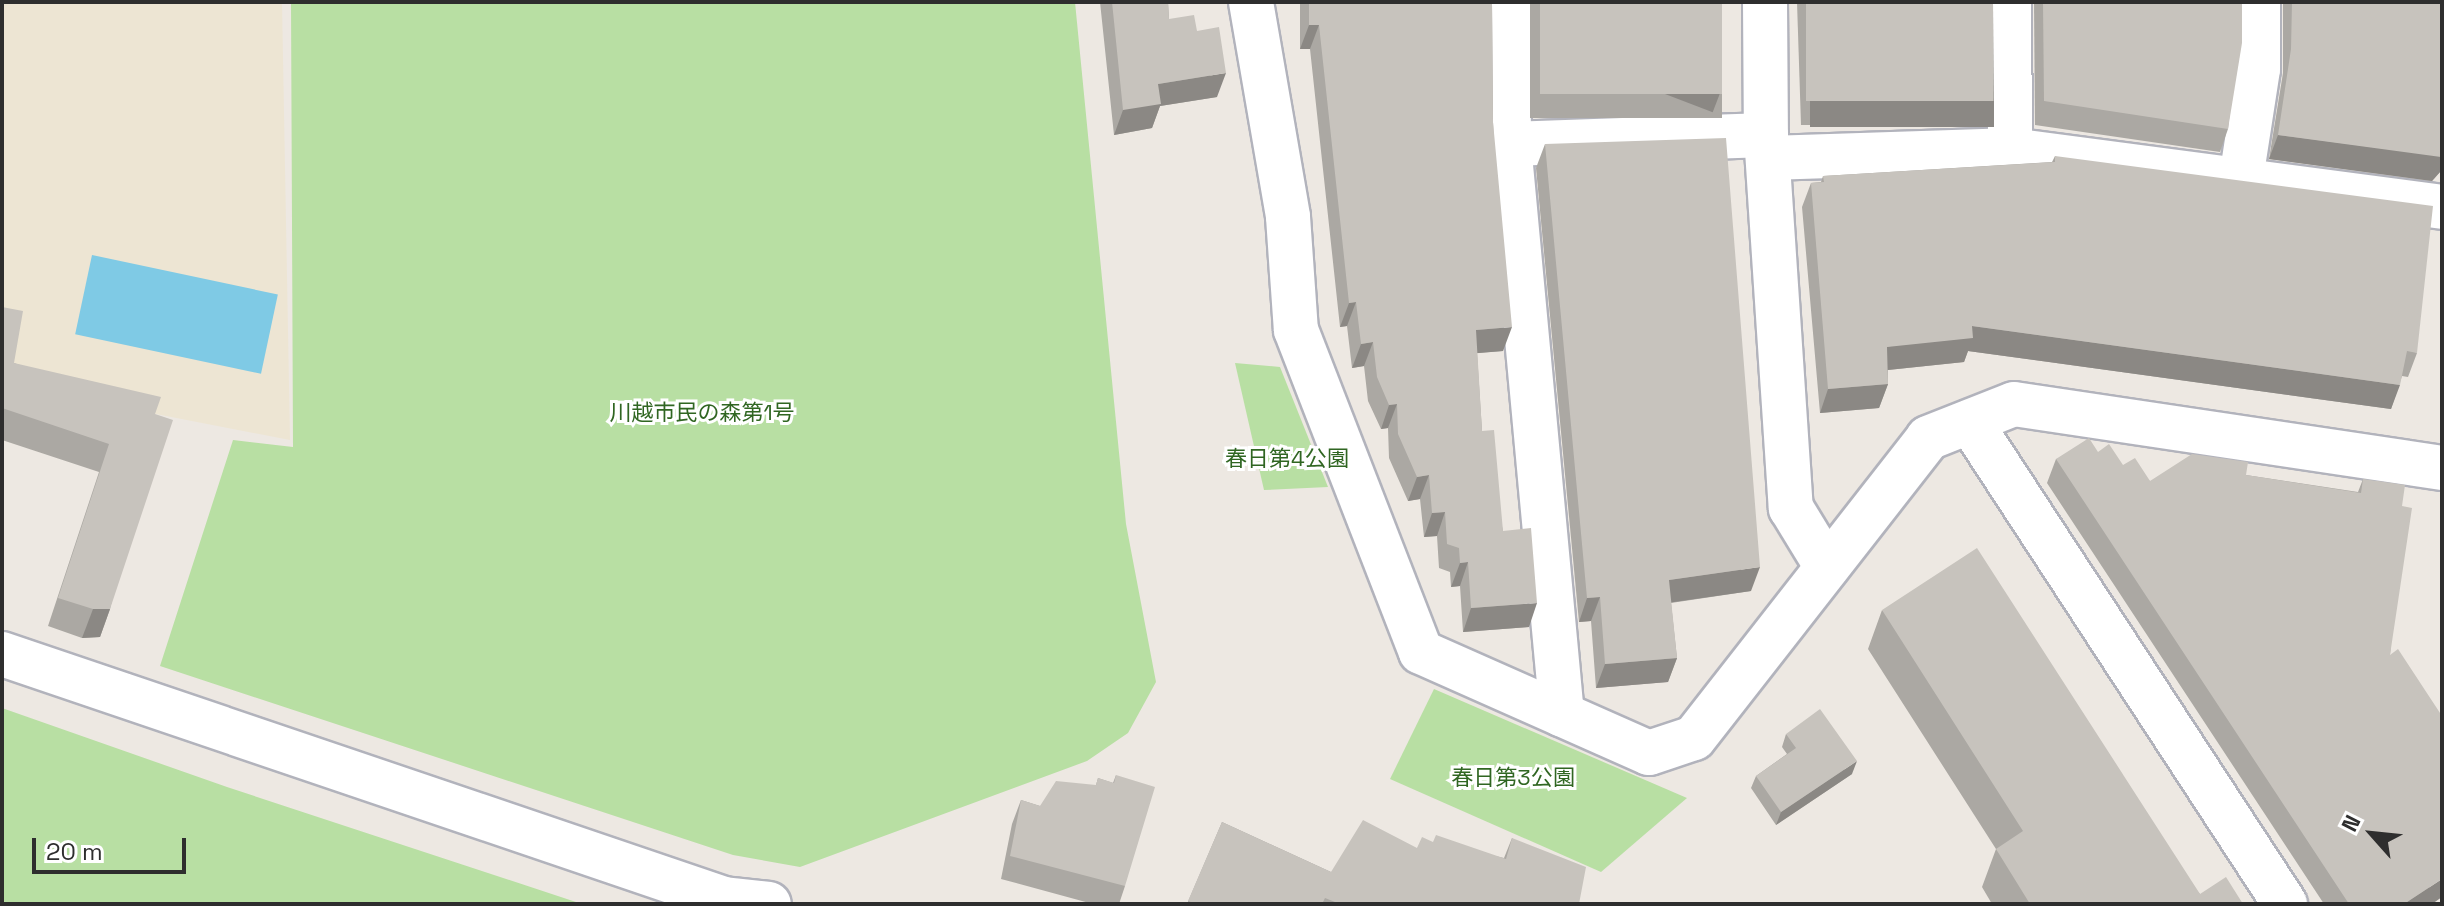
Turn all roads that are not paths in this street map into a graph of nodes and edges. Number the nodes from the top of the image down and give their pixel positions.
1 (1251, 2) edge
2 (1508, 2) edge
3 (1765, 2) edge
4 (2009, 2) edge
5 (2258, 2) edge
6 (1509, 144) junction
7 (1768, 146) junction
8 (2010, 150) junction
9 (2241, 179) junction
10 (2442, 207) edge
11 (1970, 422) junction
12 (2442, 468) edge
13 (1827, 567) junction
14 (2, 654) edge
15 (1562, 715) junction
16 (769, 904) edge
17 (2285, 904) edge

1 - 15 street
2 - 6 street
3 - 7 street
4 - 8 street
5 - 9 street
6 - 7 street
6 - 15 street
7 - 8 street
7 - 13 street
8 - 9 street
9 - 10 street
11 - 12 street
11 - 13 street
11 - 17 street
13 - 15 street
14 - 16 street

